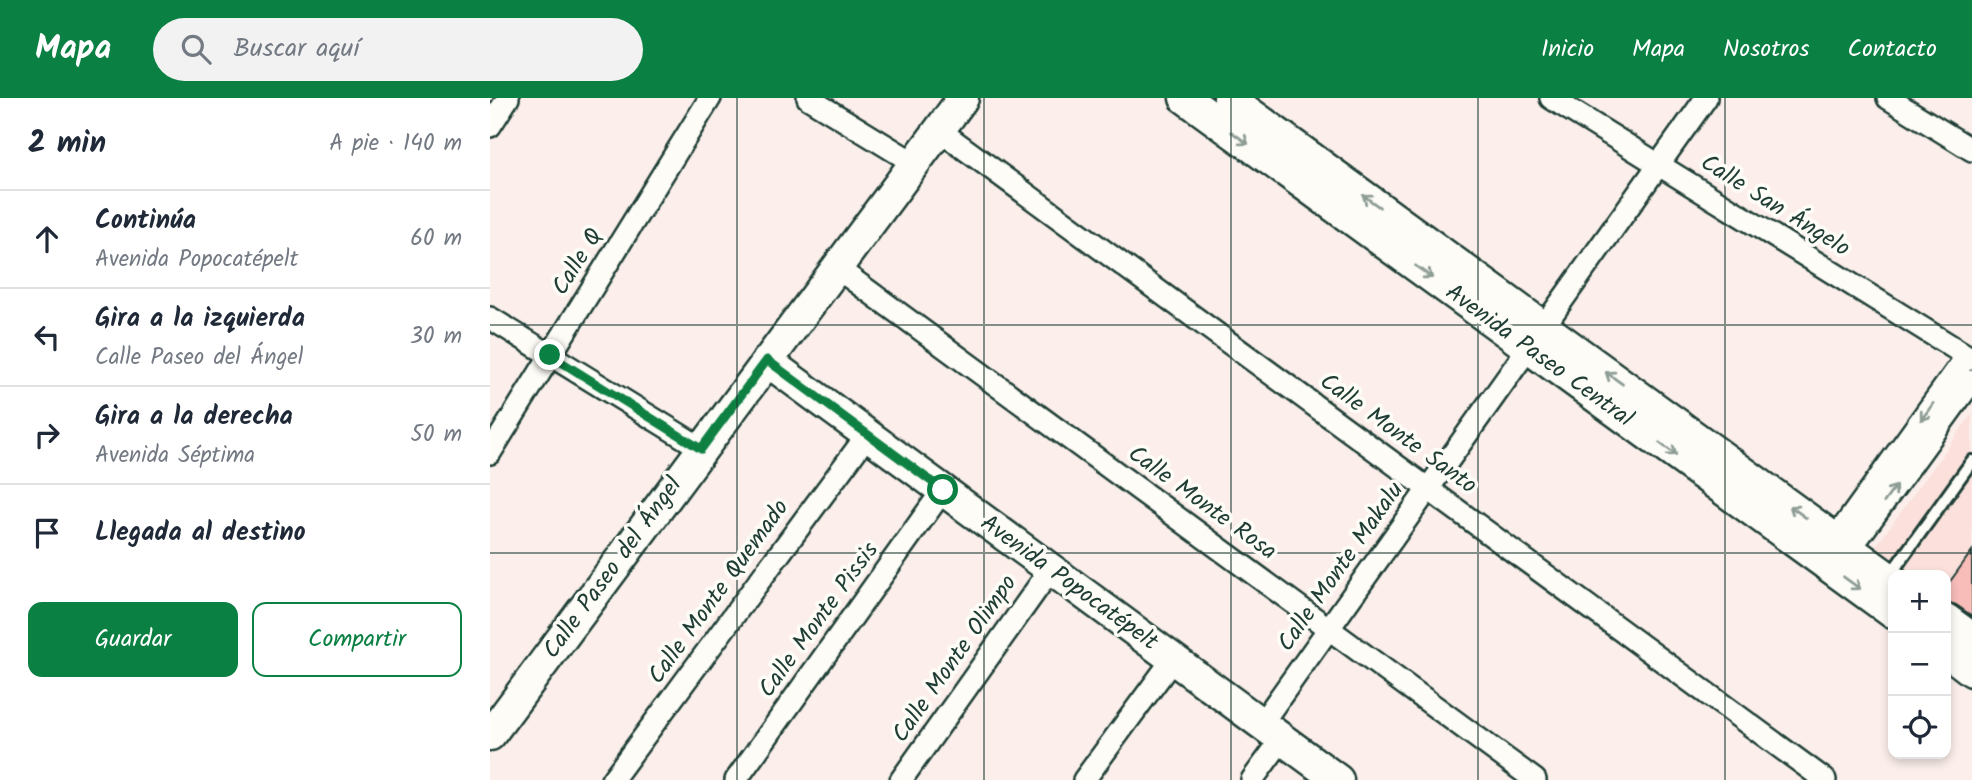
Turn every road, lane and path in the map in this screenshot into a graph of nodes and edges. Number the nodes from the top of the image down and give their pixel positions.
1 (508, 98) edge
2 (710, 98) edge
3 (808, 98) edge
4 (963, 98) edge
5 (1185, 98) edge
6 (1229, 98) edge
7 (1551, 98) edge
8 (1706, 98) edge
9 (1888, 98) edge
10 (490, 126) edge
11 (939, 130) junction
12 (1970, 144) edge
13 (914, 163) junction
14 (1659, 165) junction
15 (837, 268) junction
16 (490, 318) edge
17 (1536, 337) junction
18 (550, 355) junction
19 (1970, 358) edge
20 (767, 360) junction
21 (1972, 381) edge
22 (868, 434) junction
23 (701, 449) junction
24 (490, 453) edge
25 (1972, 461) edge
26 (1429, 488) junction
27 (943, 490) junction
28 (1842, 544) junction
29 (1051, 569) junction
30 (1897, 570) edge
31 (1888, 577) edge
32 (1888, 609) edge
33 (1951, 623) edge
34 (1329, 629) junction
35 (1972, 638) edge
36 (1951, 656) edge
37 (1173, 659) junction
38 (1972, 671) edge
39 (1272, 731) junction
40 (490, 735) edge
41 (612, 780) edge
42 (736, 780) edge
43 (901, 780) edge
44 (1084, 780) edge
45 (1252, 780) edge
46 (1338, 780) edge
47 (1535, 780) edge
48 (1825, 780) edge

1 - 10 street
2 - 18 street, Calle Q
3 - 13 street
4 - 11 street, Calle Paseo del Ángel
5 -> 17 street, Avenida Paseo Central
17 -> 6 street, Avenida Paseo Central
7 - 14 street, Calle San Ángelo
8 - 14 street, Calle Monte Makalu
9 - 12 street
11 - 13 street, Calle Paseo del Ángel
11 - 26 street, Calle Monte Santo
13 - 15 street, Calle Paseo del Ángel
14 - 17 street, Calle Monte Makalu
14 - 19 street, Calle San Ángelo
15 - 20 street, Calle Paseo del Ángel
15 - 34 street, Calle Monte Rosa
16 - 18 street
17 - 26 street, Calle Monte Makalu
28 -> 17 street, Avenida Paseo Central
17 -> 32 street, Avenida Paseo Central
18 - 23 street
18 - 24 street, Calle Q
19 -> 28 street
20 - 22 street, Avenida Popocatépelt
20 - 23 street, Calle Paseo del Ángel
28 -> 21 street
22 - 27 street, Avenida Popocatépelt
22 - 41 street, Calle Monte Quemado
23 - 40 street, Calle Paseo del Ángel
25 - 30 lane
26 - 34 street, Calle Monte Makalu
26 - 48 street, Calle Monte Santo
27 - 29 street, Avenida Popocatépelt
27 - 42 street, Calle Monte Pissis
28 - 31 street, Avenida Paseo Central
29 - 37 street, Avenida Popocatépelt
29 - 43 street, Calle Monte Olimpo
33 - 35 street
34 - 39 street, Calle Monte Makalu
34 - 47 street, Calle Monte Rosa
36 - 38 street
37 - 39 street, Avenida Popocatépelt
37 - 44 street
39 - 45 street, Calle Monte Makalu
39 - 46 street, Avenida Popocatépelt

